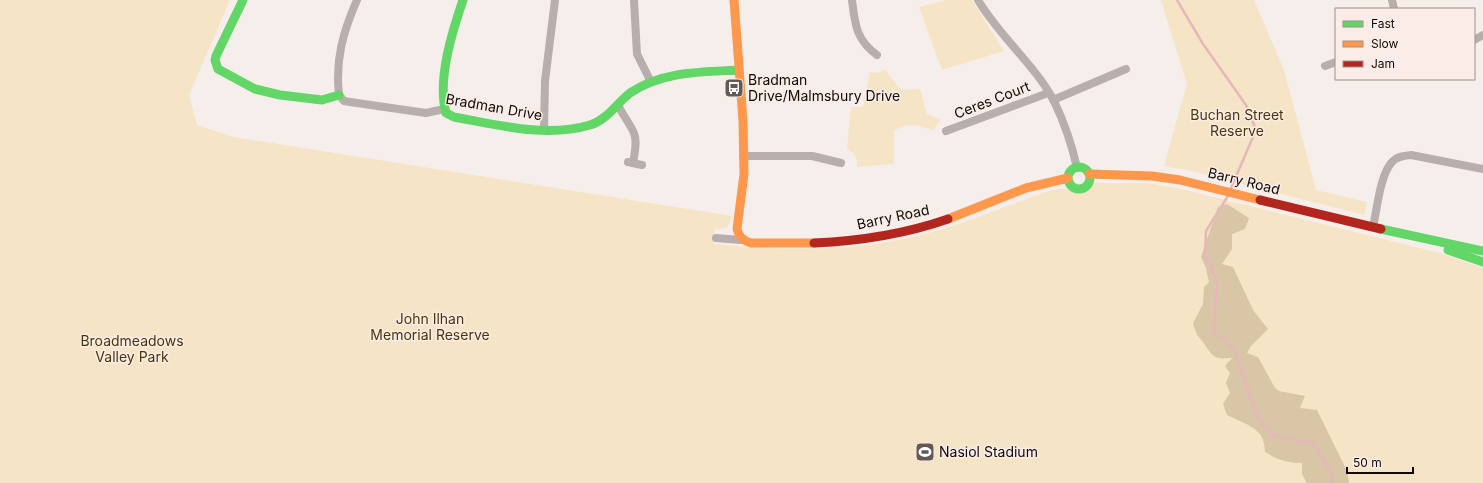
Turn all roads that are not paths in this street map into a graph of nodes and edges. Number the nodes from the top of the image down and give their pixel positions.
1 (243, 0) edge
2 (357, 0) edge
3 (462, 0) edge
4 (555, 0) edge
5 (634, 0) edge
6 (734, 0) edge
7 (852, 0) edge
8 (978, 0) edge
9 (877, 55) dead end
10 (1335, 62) edge
11 (1325, 66) dead end
12 (1126, 69) dead end
13 (739, 70) junction
14 (651, 82) junction
15 (1048, 92) junction
16 (339, 95) junction
17 (1053, 100) junction
18 (618, 106) junction
19 (444, 109) junction
20 (544, 130) junction
21 (946, 131) dead end
22 (744, 156) junction
23 (841, 163) dead end
24 (642, 165) dead end
25 (1077, 168) junction
26 (1483, 168) edge
27 (1088, 174) junction
28 (1068, 178) junction
29 (1373, 227) junction
30 (1389, 231) junction
31 (716, 238) dead end
32 (741, 240) junction
33 (1483, 251) edge
34 (1483, 262) edge

1 - 16 street
2 - 16 street
3 - 19 street
4 - 20 street
5 - 14 street
6 - 13 street
7 - 9 street
8 - 15 street
10 - 11 street
12 - 17 street
13 - 14 street, Bradman Drive
13 - 22 street
14 - 18 street, Bradman Drive
15 - 17 street
15 - 21 street, Ceres Court
16 - 19 street, Bradman Drive
17 - 25 street
18 - 20 street, Bradman Drive
18 - 24 street
19 - 20 street, Bradman Drive
22 - 23 street
22 - 32 street
25 - 27 street
25 - 28 street
26 - 29 street
27 - 28 street
27 - 29 street, Barry Road
28 - 32 street, Barry Road
29 - 30 street, Barry Road
30 - 33 street, Barry Road
30 - 34 street, Barry Road
31 - 32 street, Barry Road

